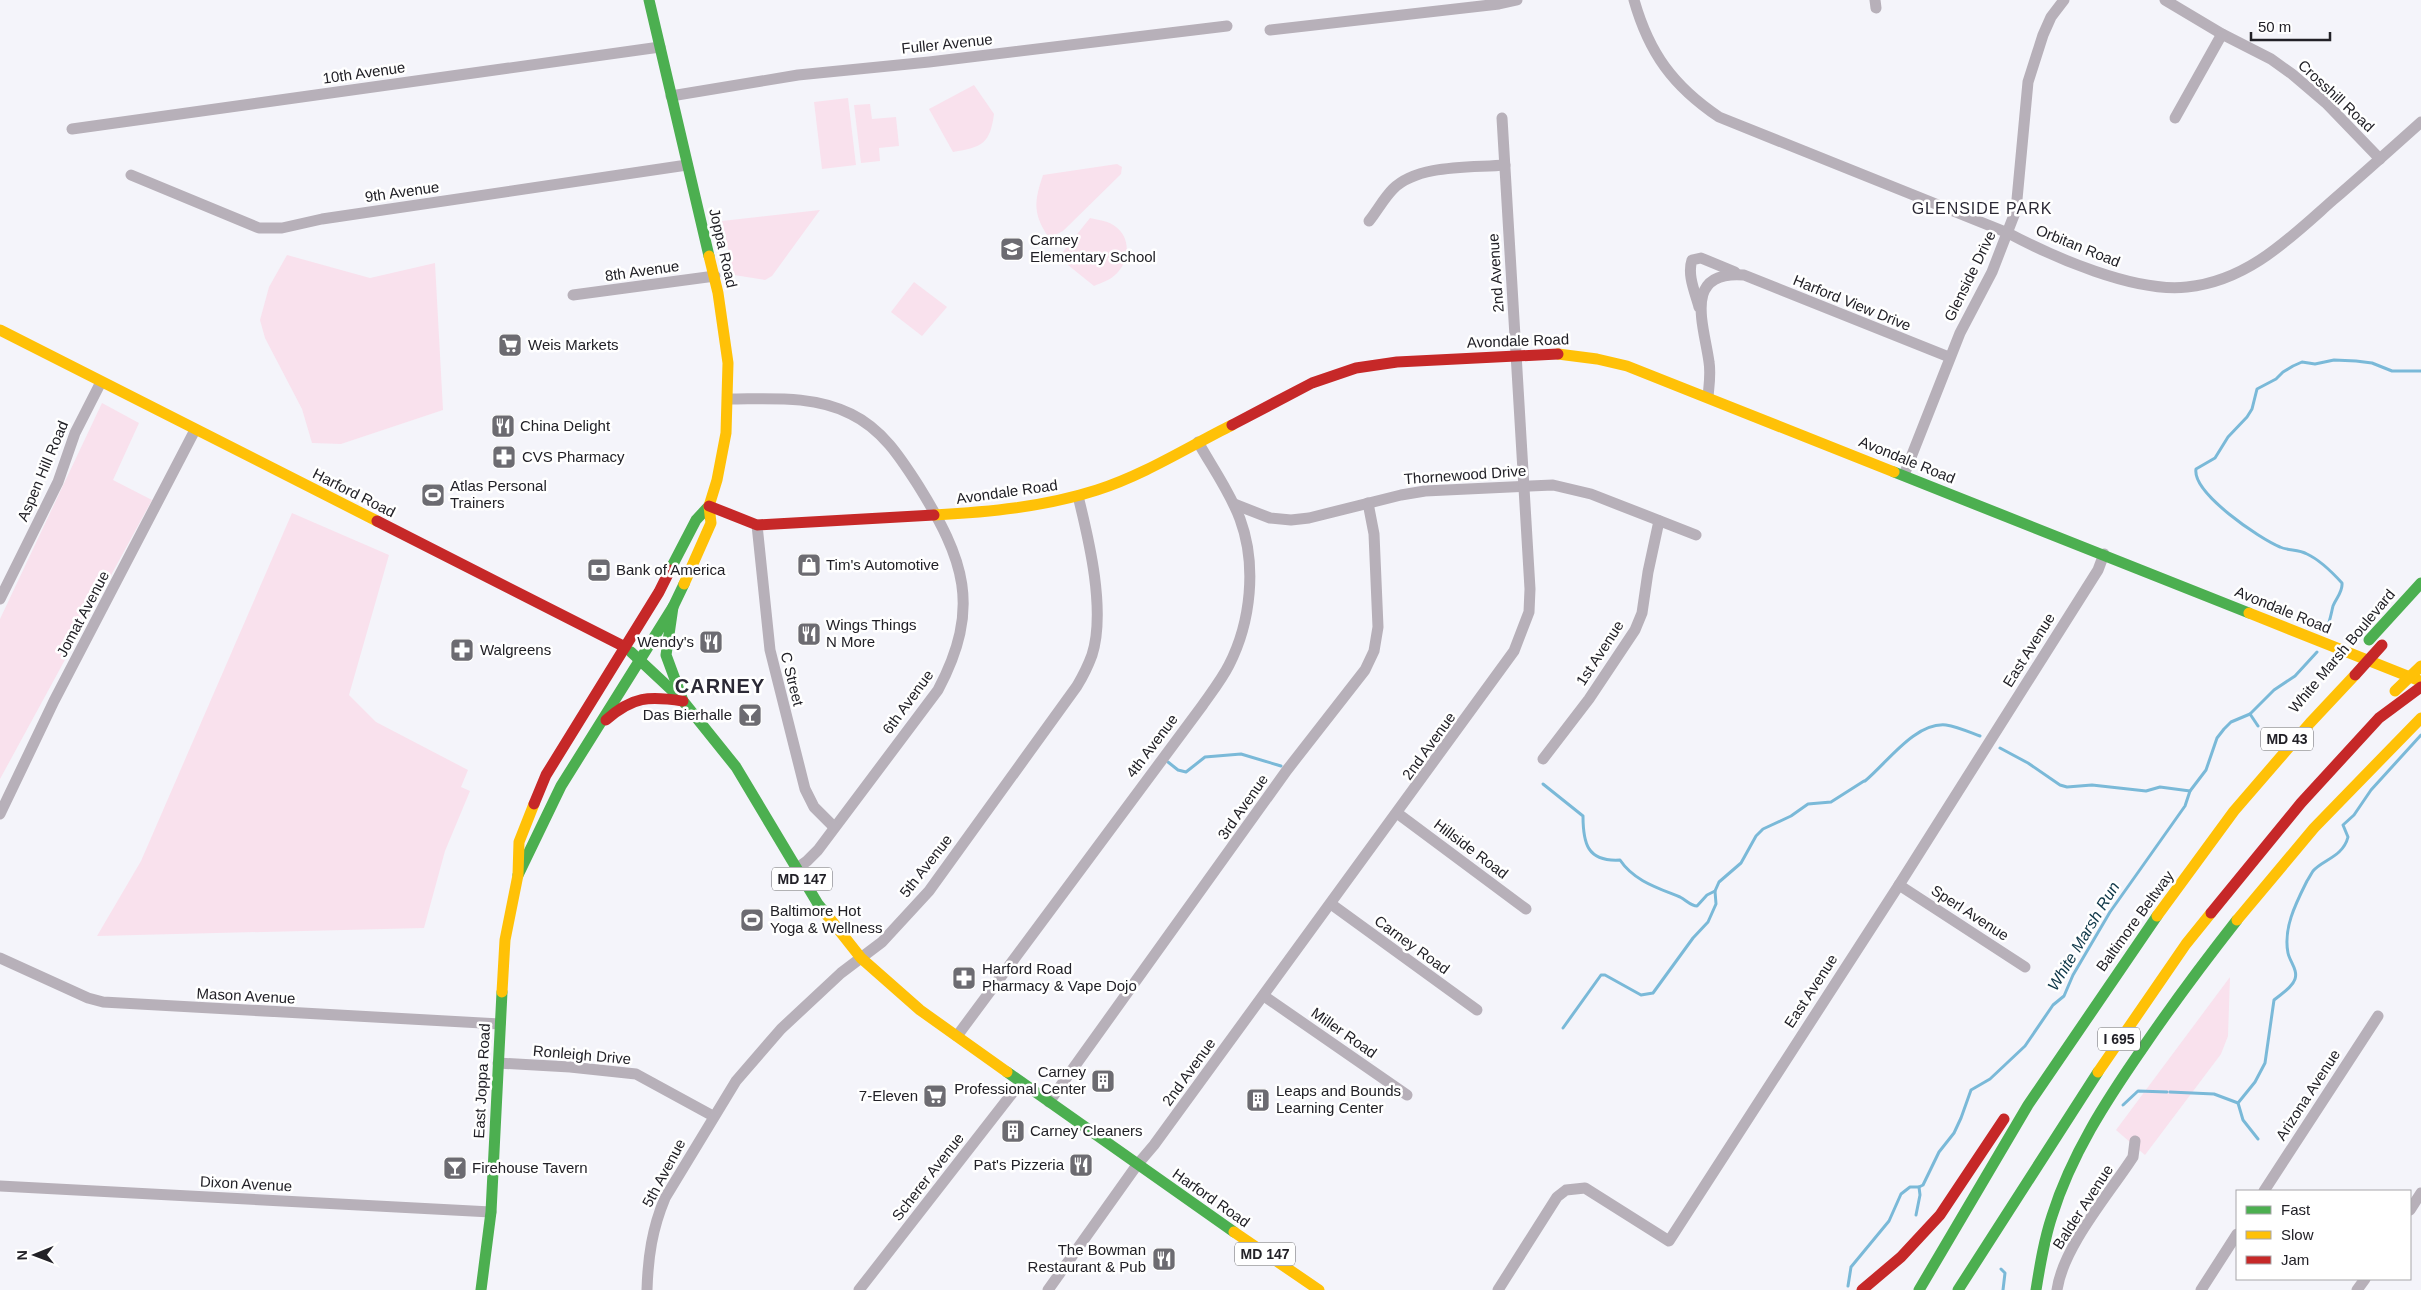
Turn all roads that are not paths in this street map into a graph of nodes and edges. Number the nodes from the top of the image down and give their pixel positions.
1 (649, 0) edge
2 (1517, 0) edge
3 (1634, 0) edge
4 (2064, 0) edge
5 (2165, 0) edge
6 (1227, 26) dead end
7 (1270, 30) dead end
8 (2222, 34) junction
9 (660, 47) junction
10 (671, 96) junction
11 (1502, 118) dead end
12 (2175, 118) dead end
13 (2421, 122) edge
14 (72, 129) dead end
15 (2380, 159) junction
16 (1504, 165) junction
17 (687, 166) junction
18 (131, 175) dead end
19 (1369, 221) dead end
20 (2008, 232) junction
21 (1744, 275) junction
22 (715, 276) junction
23 (573, 295) dead end
24 (1699, 307) junction
25 (0, 330) edge
26 (1516, 354) junction
27 (1950, 358) junction
28 (100, 382) junction
29 (1708, 397) junction
30 (728, 399) junction
31 (196, 430) junction
32 (1198, 442) junction
33 (1904, 475) junction
34 (1524, 485) junction
35 (1078, 496) junction
36 (1368, 503) junction
37 (1234, 504) junction
38 (709, 506) junction
39 (937, 515) junction
40 (1659, 521) junction
41 (757, 525) junction
42 (1696, 535) dead end
43 (2104, 554) junction
44 (2421, 583) edge
45 (0, 599) edge
46 (673, 607) junction
47 (2386, 641) dead end
48 (625, 647) junction
49 (639, 658) junction
50 (2421, 666) edge
51 (2350, 673) junction
52 (2421, 681) edge
53 (2421, 687) edge
54 (683, 701) junction
55 (2379, 718) junction
56 (2421, 718) edge
57 (594, 732) junction
58 (1543, 760) dead end
59 (1397, 813) junction
60 (0, 814) edge
61 (834, 827) junction
62 (796, 869) junction
63 (518, 875) junction
64 (1899, 885) junction
65 (1331, 904) junction
66 (1526, 909) dead end
67 (0, 958) edge
68 (861, 958) junction
69 (2025, 966) dead end
70 (2105, 988) junction
71 (1264, 996) junction
72 (1477, 1010) dead end
73 (2378, 1016) dead end
74 (500, 1024) junction
75 (957, 1036) junction
76 (498, 1064) junction
77 (2036, 1073) dead end
78 (1021, 1082) junction
79 (1407, 1095) dead end
80 (1049, 1102) junction
81 (2009, 1111) dead end
82 (713, 1116) junction
83 (2135, 1141) dead end
84 (1136, 1165) junction
85 (0, 1186) edge
86 (2265, 1190) edge
87 (2421, 1193) edge
88 (2411, 1208) edge
89 (491, 1212) junction
90 (2236, 1236) edge
91 (1314, 1289) edge
92 (482, 1290) edge
93 (647, 1290) edge
94 (859, 1290) edge
95 (1048, 1290) edge
96 (1498, 1290) edge
97 (1862, 1290) edge
98 (1919, 1290) edge
99 (1958, 1290) edge
100 (2036, 1290) edge
101 (2058, 1290) edge
102 (2201, 1290) edge

1 - 9 main road, Joppa Road
2 - 7 street
3 - 20 street, Orbitan Road
4 - 20 street, Glenside Drive
5 - 8 street, Crosshill Road
6 - 10 street, Fuller Avenue
8 - 12 street
8 - 15 street, Crosshill Road
9 - 10 main road, Joppa Road
9 - 14 street, 10th Avenue
10 - 17 main road, Joppa Road
11 - 16 street, 2nd Avenue
13 - 15 street, Orbitan Road
15 - 20 street, Orbitan Road
16 - 19 street
16 - 26 street, 2nd Avenue
17 - 18 street, 9th Avenue
17 - 22 main road, Joppa Road
20 - 27 street, Glenside Drive
21 - 24 street, Harford View Drive
21 - 24 street, Harford View Drive
21 - 27 street, Harford View Drive
22 - 23 street, 8th Avenue
22 - 30 main road, Joppa Road
24 - 29 street, Harford View Drive
25 - 28 main road, Harford Road / MD 147
26 - 29 main road, Avondale Road
26 - 32 main road, Avondale Road
26 - 34 street, 2nd Avenue
27 - 33 street, Glenside Drive
28 - 31 main road, Harford Road / MD 147
28 - 45 street, Aspen Hill Road
29 - 33 main road, Avondale Road
30 - 38 main road, Joppa Road
30 - 39 street, 6th Avenue
31 - 48 main road, Harford Road / MD 147
31 - 60 street, Jomat Avenue
32 - 35 main road, Avondale Road
32 - 37 street, 4th Avenue
33 - 43 main road, Avondale Road
34 - 36 street, Thornewood Drive
34 - 40 street, Thornewood Drive
34 - 59 street, 2nd Avenue
35 - 39 main road, Avondale Road
35 - 68 street, 5th Avenue
36 - 37 street, Thornewood Drive
36 - 80 street, 3rd Avenue
37 - 75 street, 4th Avenue
38 - 41 main road, Avondale Road
38 - 46 main road, Joppa Road
38 - 48 main road, Joppa Road
39 - 41 main road, Avondale Road
39 - 61 street, 6th Avenue
40 - 42 street, Thornewood Drive
40 - 58 street, 1st Avenue
41 - 61 street, C Street
43 - 52 main road, Avondale Road
43 - 64 street, East Avenue
44 - 51 main road, White Marsh Boulevard
46 - 49 main road, Joppa Road
46 - 54 main road
47 - 51 main road, Baltimore Beltway / I 695, bridge
48 - 49 main road, Harford Road / MD 147
48 - 63 main road, East Joppa Road
49 - 54 main road, Harford Road / MD 147
49 - 57 main road, East Joppa Road
50 - 55 main road, bridge
51 - 70 main road, Baltimore Beltway / I 695
53 - 55 main road, I 695
54 - 57 main road
54 - 62 main road, MD 147
55 - 99 main road, I 695
56 - 100 main road
57 - 63 main road, East Joppa Road
59 - 65 street, 2nd Avenue
59 - 66 street, Hillside Road
61 - 62 street, 6th Avenue
62 - 68 main road, MD 147
63 - 74 main road, East Joppa Road
64 - 69 street, Sperl Avenue
64 - 96 street, East Avenue
65 - 71 street, 2nd Avenue
65 - 72 street, Carney Road
67 - 74 street, Mason Avenue
68 - 75 main road, MD 147
68 - 82 street, 5th Avenue
70 - 77 main road
70 - 98 main road, Baltimore Beltway / I 695
71 - 79 street, Miller Road
71 - 84 street, 2nd Avenue
73 - 86 street, Arizona Avenue
74 - 76 main road, East Joppa Road
75 - 78 main road, MD 147
76 - 82 street, Ronleigh Drive
76 - 89 main road, East Joppa Road
78 - 80 main road, MD 147
78 - 94 street, Scherer Avenue
80 - 84 main road, MD 147
81 - 97 main road
82 - 93 street, 5th Avenue
83 - 101 street, Balder Avenue
84 - 91 main road, Harford Road / MD 147
84 - 95 street, 2nd Avenue
85 - 89 street, Dixon Avenue
87 - 88 street
89 - 92 main road, East Joppa Road
90 - 102 street

